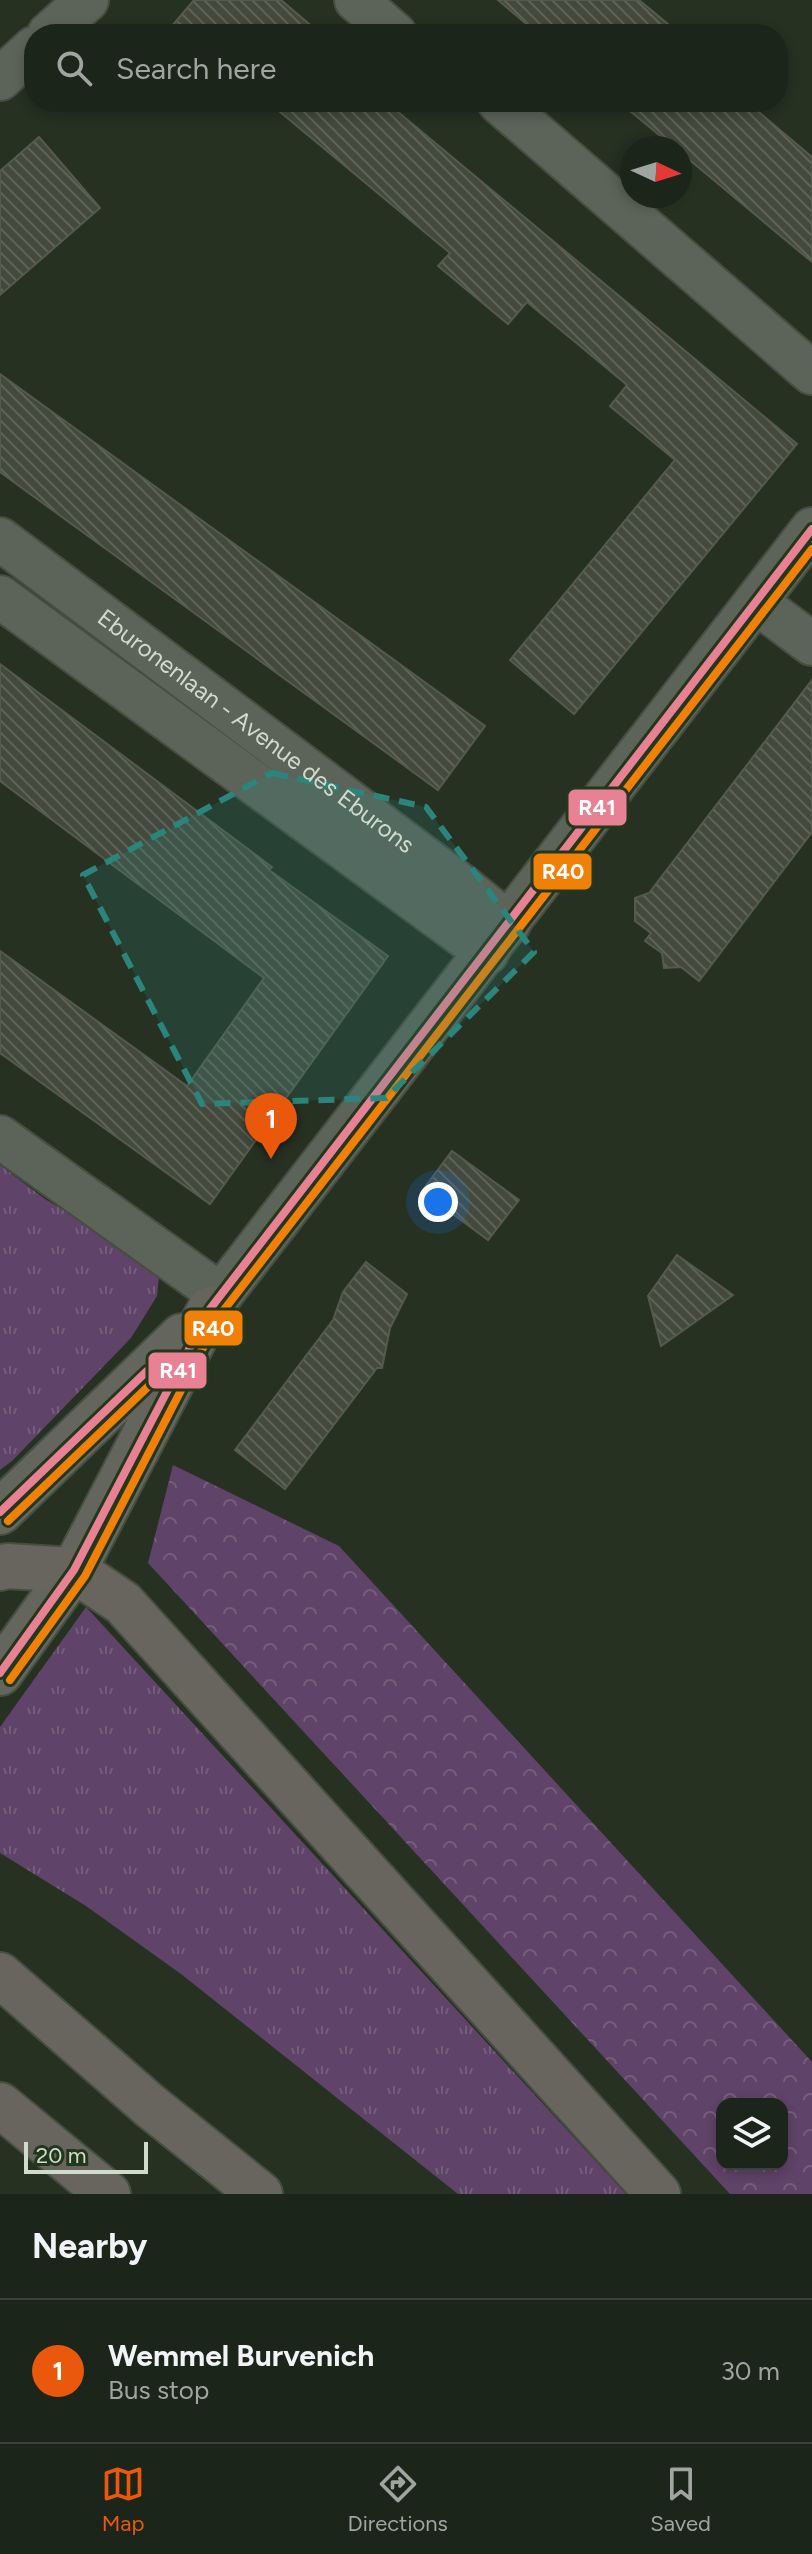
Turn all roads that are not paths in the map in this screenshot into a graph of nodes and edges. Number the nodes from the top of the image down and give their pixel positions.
1 (87, 0) edge
2 (356, 0) edge
3 (60, 24) edge
4 (384, 24) edge
5 (24, 57) edge
6 (0, 79) edge
7 (511, 112) edge
8 (812, 373) edge
9 (812, 529) edge
10 (0, 539) edge
11 (0, 597) edge
12 (756, 602) junction
13 (812, 644) edge
14 (498, 939) junction
15 (0, 1137) edge
16 (216, 1302) junction
17 (0, 1512) edge
18 (0, 1568) edge
19 (74, 1570) junction
20 (0, 1673) edge
21 (0, 1975) edge
22 (0, 2105) edge
23 (108, 2194) edge
24 (260, 2194) edge
25 (658, 2194) edge

1 - 3 street
2 - 4 street
5 - 6 street
7 - 8 street
9 - 12 street
10 - 14 street, Eburonenlaan - Avenue des Eburons
11 - 14 street, Eburonenlaan - Avenue des Eburons
12 - 13 street
12 - 14 street
14 - 16 street
15 - 16 street
16 - 17 main road
16 - 19 main road
18 - 19 highway
19 - 20 main road
19 - 25 highway
21 - 24 highway
22 - 23 highway

